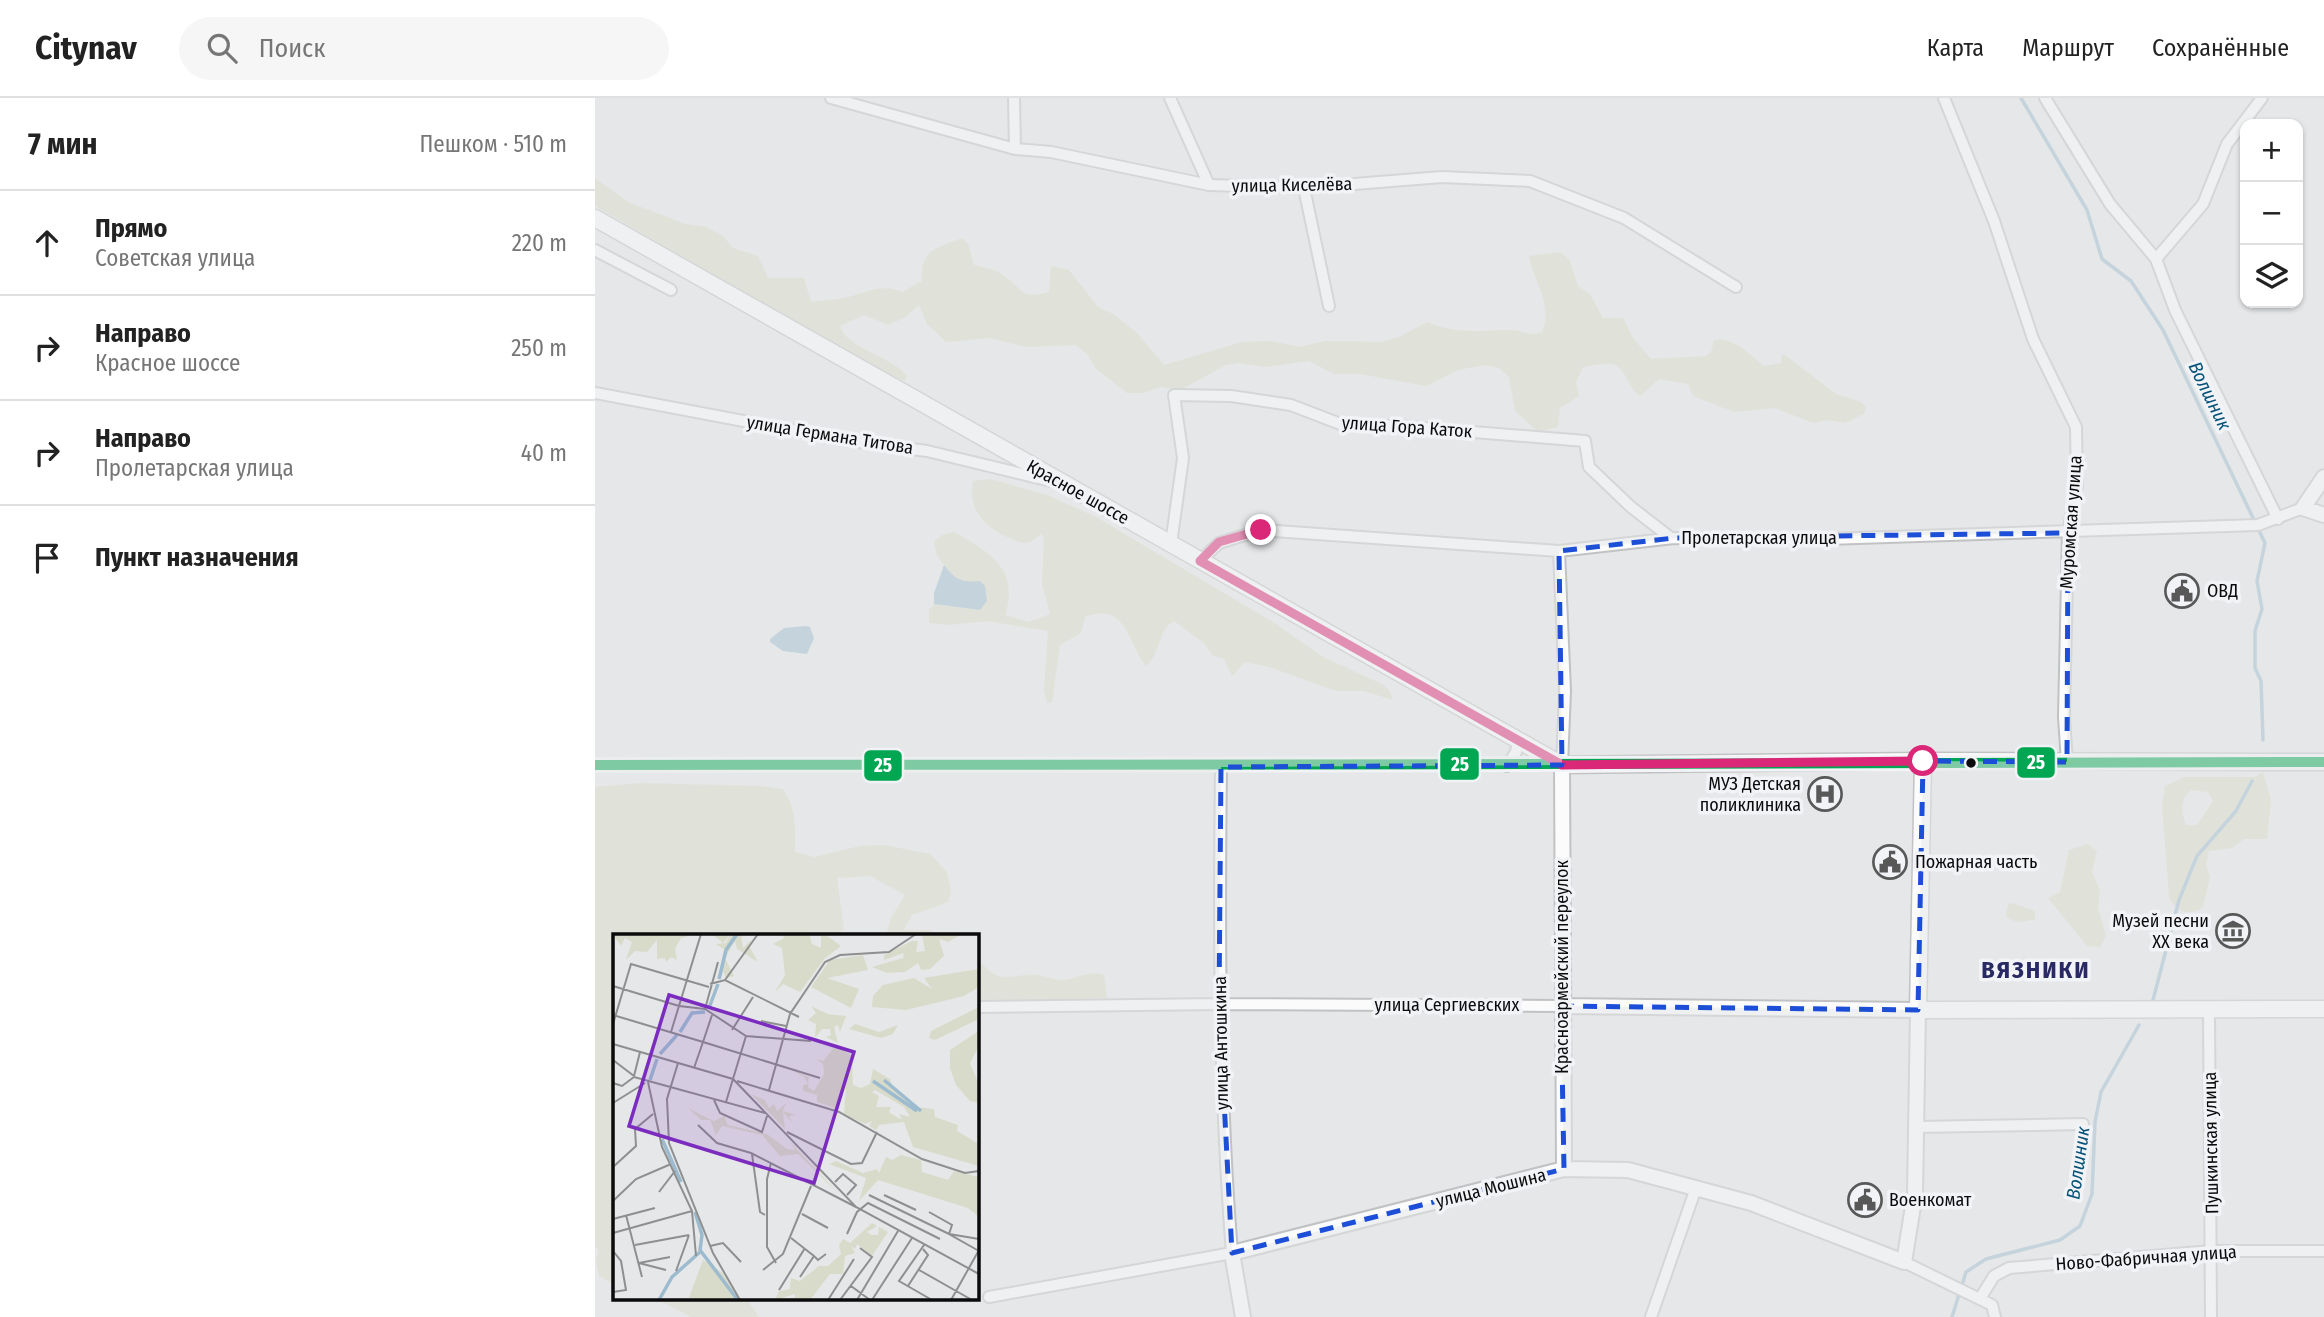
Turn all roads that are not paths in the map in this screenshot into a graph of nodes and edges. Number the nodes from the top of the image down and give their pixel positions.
1 (831, 98) edge
2 (1014, 98) edge
3 (1170, 98) edge
4 (1944, 98) edge
5 (2045, 98) edge
6 (2262, 98) edge
7 (1015, 149) junction
8 (1209, 185) junction
9 (1304, 188) junction
10 (595, 218) edge
11 (595, 250) edge
12 (2155, 259) junction
13 (1736, 287) dead end
14 (671, 290) dead end
15 (1329, 306) dead end
16 (595, 393) edge
17 (2324, 477) edge
18 (1064, 484) junction
19 (2303, 508) junction
20 (2324, 515) edge
21 (2278, 519) junction
22 (2068, 533) junction
23 (1671, 538) junction
24 (1171, 544) junction
25 (1559, 551) junction
26 (1200, 561) junction
27 (1518, 741) junction
28 (1923, 761) junction
29 (2067, 762) junction
30 (2324, 762) edge
31 (595, 765) edge
32 (1562, 765) junction
33 (1507, 766) junction
34 (1221, 767) junction
35 (1219, 1004) junction
36 (1561, 1006) junction
37 (978, 1007) edge
38 (2324, 1009) edge
39 (1918, 1010) junction
40 (2209, 1011) junction
41 (2083, 1124) dead end
42 (1916, 1127) junction
43 (1564, 1169) junction
44 (1696, 1188) junction
45 (2213, 1251) junction
46 (2324, 1251) edge
47 (1232, 1253) junction
48 (1904, 1262) junction
49 (989, 1297) dead end
50 (1981, 1297) junction
51 (1243, 1317) edge
52 (1651, 1317) edge
53 (1994, 1317) edge
54 (2211, 1317) edge

1 - 7 street, улица Киселёва
2 - 7 street
3 - 8 street
4 - 22 street, Муромская улица
5 - 12 street
6 - 12 street
7 - 8 street, улица Киселёва
8 - 9 street, улица Киселёва
9 - 13 street, улица Киселёва
9 - 15 street
10 - 18 main road, Красное шоссе
11 - 14 street
12 - 21 street
16 - 18 street, улица Германа Титова
17 - 19 street
18 - 24 main road, Красное шоссе
19 - 20 street
19 - 21 street, Пролетарская улица
21 - 22 street, Пролетарская улица
22 - 23 street, Пролетарская улица
22 - 29 street, Муромская улица
23 - 24 street, улица Гора Каток
23 - 25 street, Пролетарская улица
24 - 26 main road, Красное шоссе
25 - 26 street, Пролетарская улица
25 - 32 street
26 - 27 main road, Красное шоссе
27 - 32 main road, Красное шоссе
27 - 33 street
28 - 29 main road
28 - 32 main road
28 - 39 main road
29 - 30 main road
31 - 34 street
32 - 33 street
32 - 36 street, Красноармейский переулок
33 - 34 street
34 - 35 street, улица Антошкина
35 - 36 street, улица Сергиевских
35 - 37 street, улица Сергиевских
35 - 47 street, улица Антошкина
36 - 39 street, улица Сергиевских
36 - 43 street, Красноармейский переулок
38 - 40 main road
39 - 40 main road
39 - 42 street
40 - 45 street, Пушкинская улица
41 - 42 street
42 - 48 street
43 - 44 street, улица Мошина
43 - 47 street, улица Мошина
44 - 48 street, улица Мошина
44 - 52 street
45 - 46 street, Ново-Фабричная улица
45 - 50 street, Ново-Фабричная улица
45 - 54 street, Пушкинская улица
47 - 49 street, улица Мошина
47 - 51 street, улица Антошкина
48 - 50 street, улица Мошина
50 - 53 street

